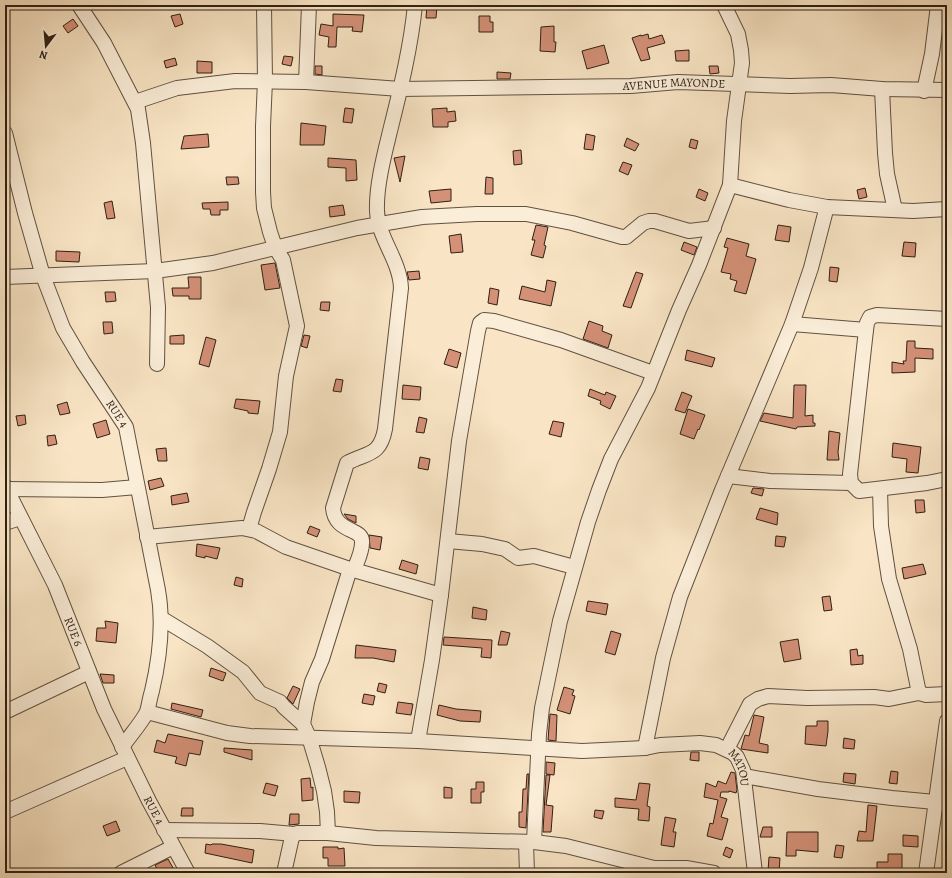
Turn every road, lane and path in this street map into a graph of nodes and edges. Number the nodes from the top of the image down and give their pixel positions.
1 (79, 5) edge
2 (264, 5) edge
3 (310, 5) edge
4 (415, 5) edge
5 (724, 5) edge
6 (938, 5) edge
7 (266, 81) junction
8 (306, 82) junction
9 (739, 83) junction
10 (400, 89) junction
11 (882, 89) junction
12 (924, 90) junction
13 (947, 90) edge
14 (135, 102) junction
15 (5, 133) edge
16 (730, 185) junction
17 (827, 207) junction
18 (947, 209) edge
19 (895, 210) junction
20 (378, 224) junction
21 (714, 228) junction
22 (275, 247) junction
23 (155, 270) junction
24 (43, 276) junction
25 (5, 277) edge
26 (947, 319) edge
27 (792, 324) junction
28 (866, 330) junction
29 (157, 364) dead end
30 (654, 373) junction
31 (728, 476) junction
32 (947, 479) edge
33 (851, 483) junction
34 (6, 487) edge
35 (137, 487) junction
36 (880, 489) junction
37 (20, 518) junction
38 (5, 523) edge
39 (249, 529) junction
40 (147, 537) junction
41 (448, 540) junction
42 (574, 567) junction
43 (352, 569) junction
44 (441, 595) junction
45 (161, 618) junction
46 (89, 672) junction
47 (920, 693) junction
48 (947, 694) edge
49 (5, 712) edge
50 (147, 712) junction
51 (947, 721) edge
52 (303, 724) junction
53 (309, 737) junction
54 (418, 741) junction
55 (645, 748) junction
56 (539, 749) junction
57 (727, 749) junction
58 (124, 752) junction
59 (744, 776) junction
60 (941, 801) edge
61 (5, 812) edge
62 (164, 830) junction
63 (328, 833) junction
64 (294, 834) junction
65 (530, 843) junction
66 (173, 847) junction
67 (121, 873) edge
68 (188, 873) edge
69 (284, 873) edge
70 (526, 873) edge
71 (714, 873) edge
72 (755, 873) edge
73 (926, 873) edge

1 - 14 street
2 - 7 street
3 - 8 street
4 - 10 street
5 - 9 street
6 - 12 street
7 - 8 street, AVENUE MAYONDE
7 - 14 street, AVENUE MAYONDE
7 - 22 street
8 - 10 street, AVENUE MAYONDE
9 - 10 street, AVENUE MAYONDE
9 - 11 street, AVENUE MAYONDE
9 - 16 street
10 - 20 street
11 - 12 street, AVENUE MAYONDE
11 - 19 street
12 - 13 street, AVENUE MAYONDE
14 - 23 street
15 - 24 street, RUE 4
16 - 17 street
16 - 21 street
17 - 19 street
17 - 27 street
18 - 19 street
20 - 21 street
20 - 22 street
20 - 43 street
21 - 30 street
22 - 23 street
22 - 39 street
23 - 24 street
23 - 29 street
24 - 25 street
24 - 35 street, RUE 4
26 - 28 street
27 - 28 street
27 - 31 street
28 - 33 street
30 - 41 street
30 - 42 street
31 - 33 street
31 - 55 street
32 - 36 street
33 - 36 street
34 - 35 street
34 - 37 street, RUE 6
35 - 40 street, RUE 4
36 - 47 street
37 - 38 street
37 - 46 street, RUE 6
39 - 40 street
39 - 43 street
40 - 45 street, RUE 4
41 - 42 street
41 - 44 street
42 - 56 street
43 - 44 street
43 - 52 street
44 - 54 street
45 - 50 street, RUE 4
45 - 52 street
46 - 49 street
46 - 58 street, RUE 6
47 - 48 street
47 - 57 street
50 - 53 street, MATOU
50 - 58 street
51 - 60 street
52 - 53 street
53 - 54 street, MATOU
53 - 63 street
54 - 56 street, MATOU
55 - 56 street, MATOU
55 - 57 street, MATOU
56 - 65 street
57 - 59 street, MATOU
58 - 61 street
58 - 62 street, RUE 4
59 - 60 street
59 - 72 street, MATOU
60 - 73 street
62 - 64 street
62 - 66 street, RUE 4
63 - 64 street
63 - 65 street
64 - 69 street
65 - 70 street
65 - 71 street
66 - 67 street
66 - 68 street, RUE 4

